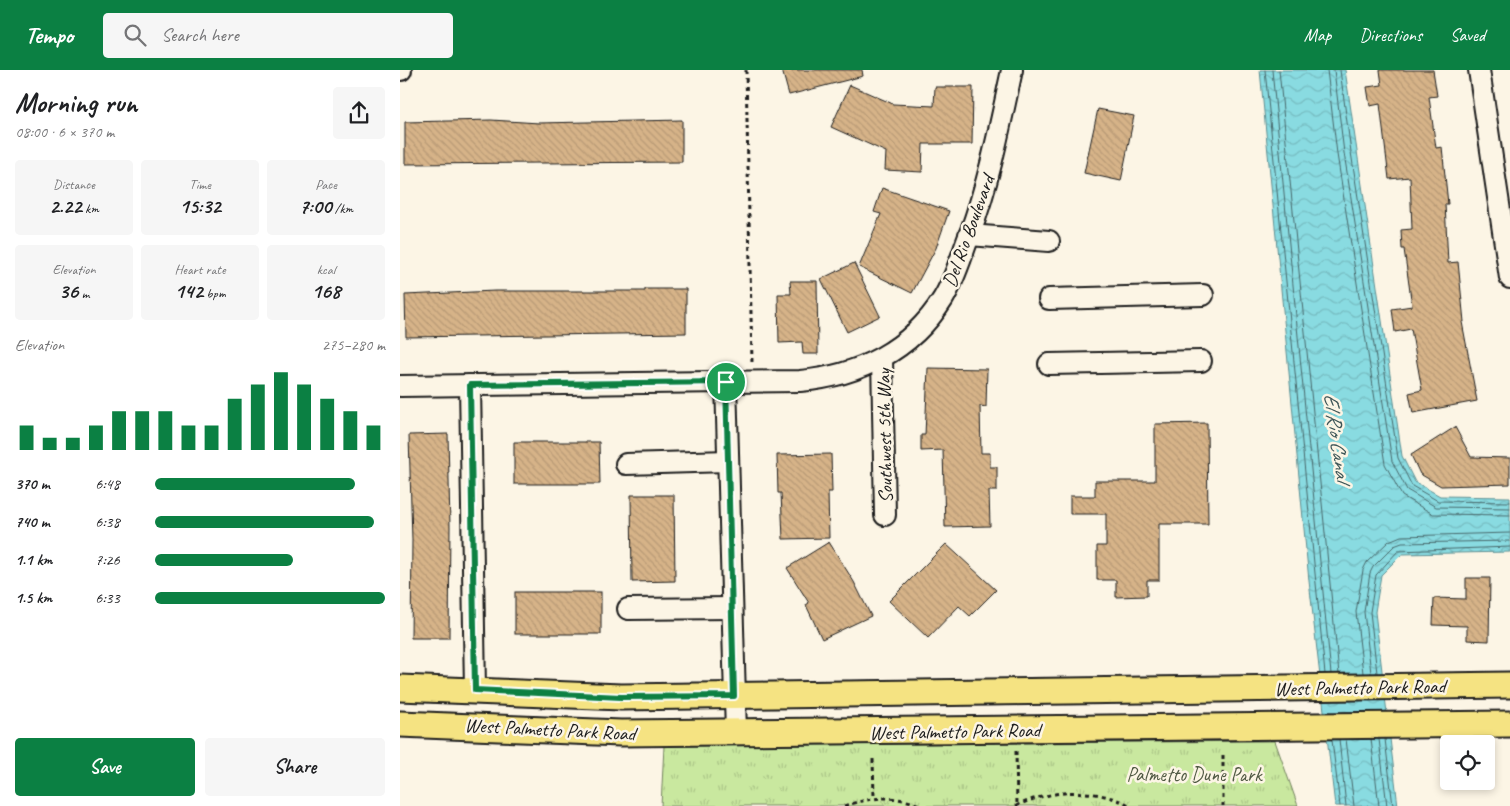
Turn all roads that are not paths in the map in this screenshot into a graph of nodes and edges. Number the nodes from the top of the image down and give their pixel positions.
1 (1012, 70) edge
2 (1479, 70) edge
3 (970, 235) junction
4 (1049, 242) dead end
5 (1510, 278) edge
6 (1203, 295) dead end
7 (1049, 299) dead end
8 (882, 358) junction
9 (1201, 361) dead end
10 (1049, 364) dead end
11 (726, 382) junction
12 (470, 385) junction
13 (400, 386) edge
14 (728, 461) junction
15 (626, 464) dead end
16 (885, 514) dead end
17 (732, 608) junction
18 (628, 610) dead end
19 (1510, 685) edge
20 (400, 688) edge
21 (475, 690) junction
22 (734, 696) junction
23 (400, 724) edge
24 (1510, 724) edge
25 (736, 733) junction

1 - 3 street, Del Rio Boulevard
2 - 5 street
3 - 4 street
3 - 8 street, Del Rio Boulevard
6 - 7 street
8 - 11 street, Del Rio Boulevard
8 - 16 street, Southwest 5th Way
9 - 10 street
11 - 12 street, Del Rio Boulevard
11 - 14 street
12 - 13 street, Del Rio Boulevard
12 - 21 street
14 - 15 street
14 - 17 street
17 - 18 street
17 - 22 street
19 - 22 main road, West Palmetto Park Road
20 - 21 main road, West Palmetto Park Road
21 - 22 main road, West Palmetto Park Road
22 - 25 street
23 - 25 main road, West Palmetto Park Road
24 - 25 main road, West Palmetto Park Road

